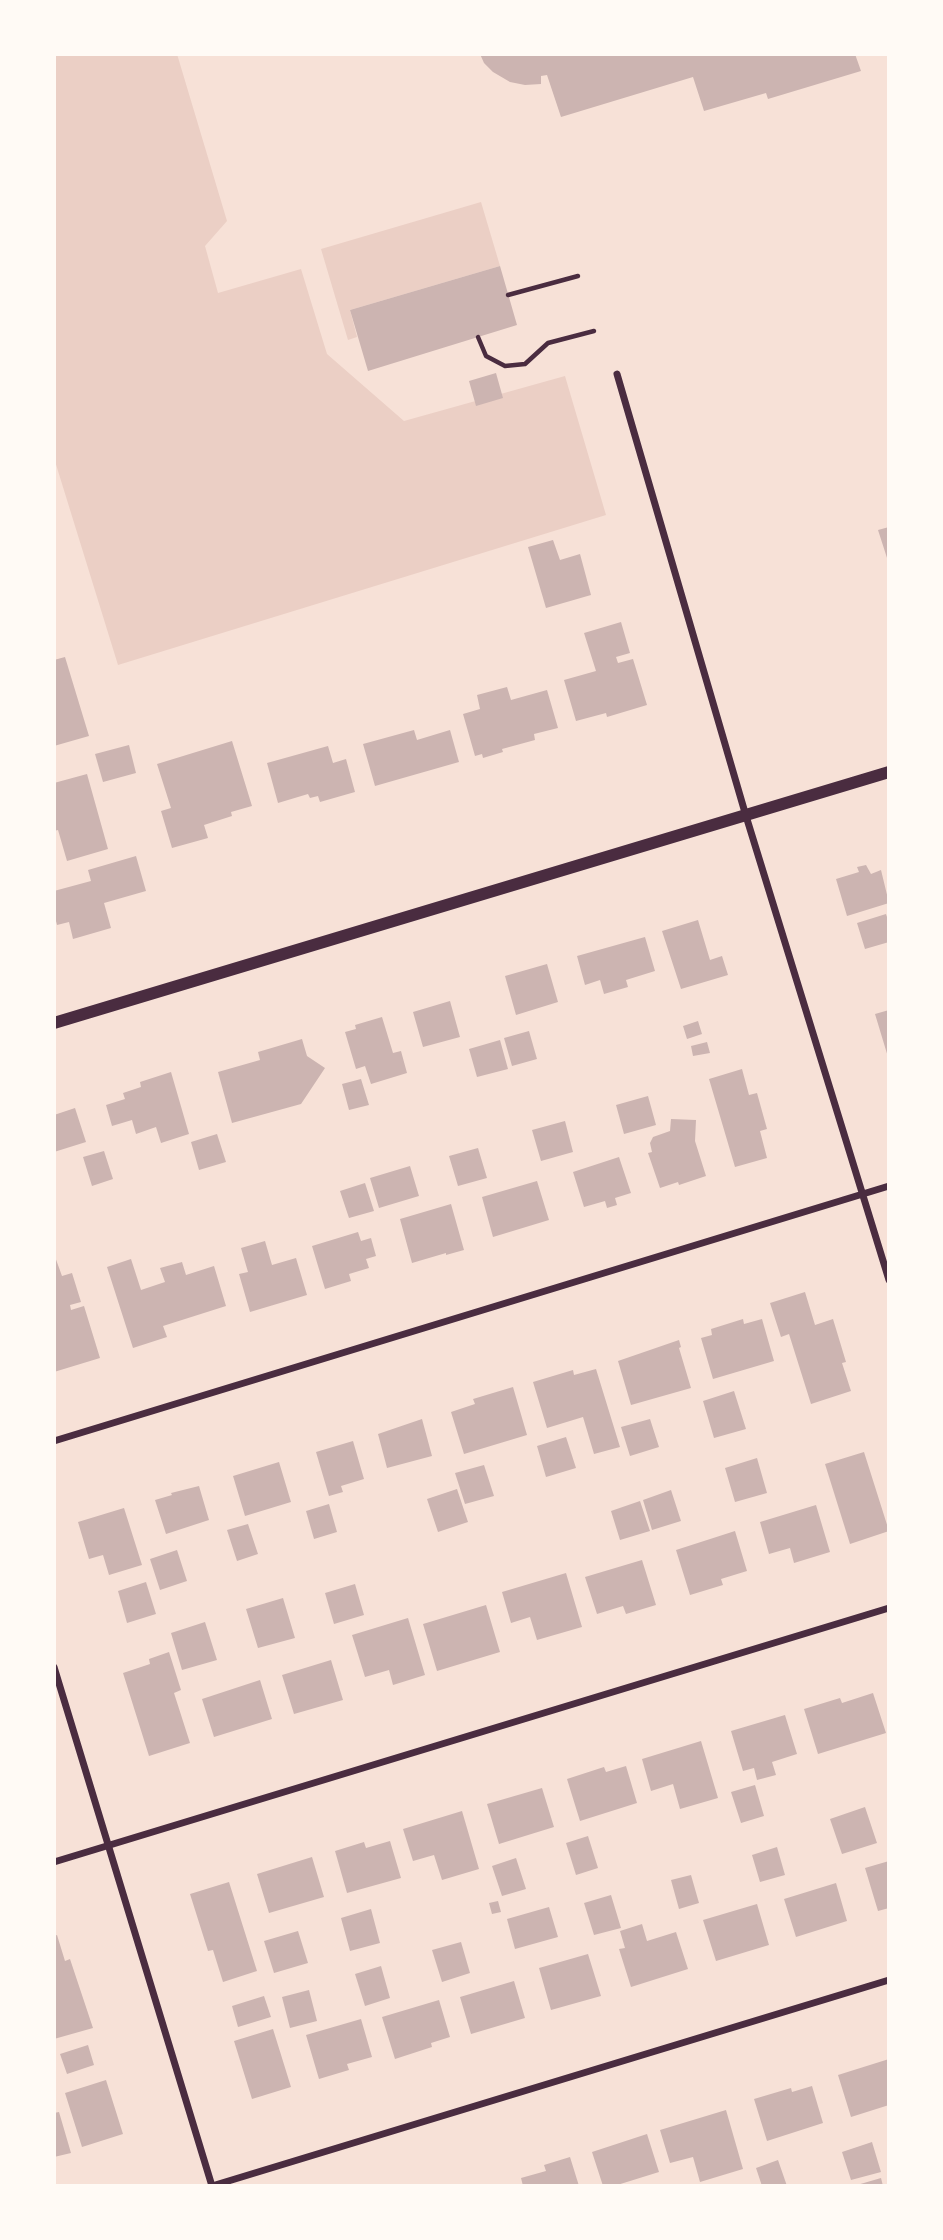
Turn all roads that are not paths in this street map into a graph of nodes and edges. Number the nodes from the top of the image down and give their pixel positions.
1 (617, 374) dead end
2 (889, 772) edge
3 (747, 816) junction
4 (54, 1023) edge
5 (889, 1186) edge
6 (863, 1194) junction
7 (889, 1280) edge
8 (54, 1441) edge
9 (889, 1608) edge
10 (54, 1667) edge
11 (107, 1846) junction
12 (54, 1862) edge
13 (889, 1980) edge
14 (212, 2186) edge

1 - 3 street
2 - 3 street
3 - 4 street
3 - 6 street
5 - 6 street
6 - 7 street
6 - 8 street
9 - 11 street
10 - 11 street
11 - 12 street
11 - 14 street
13 - 14 street

